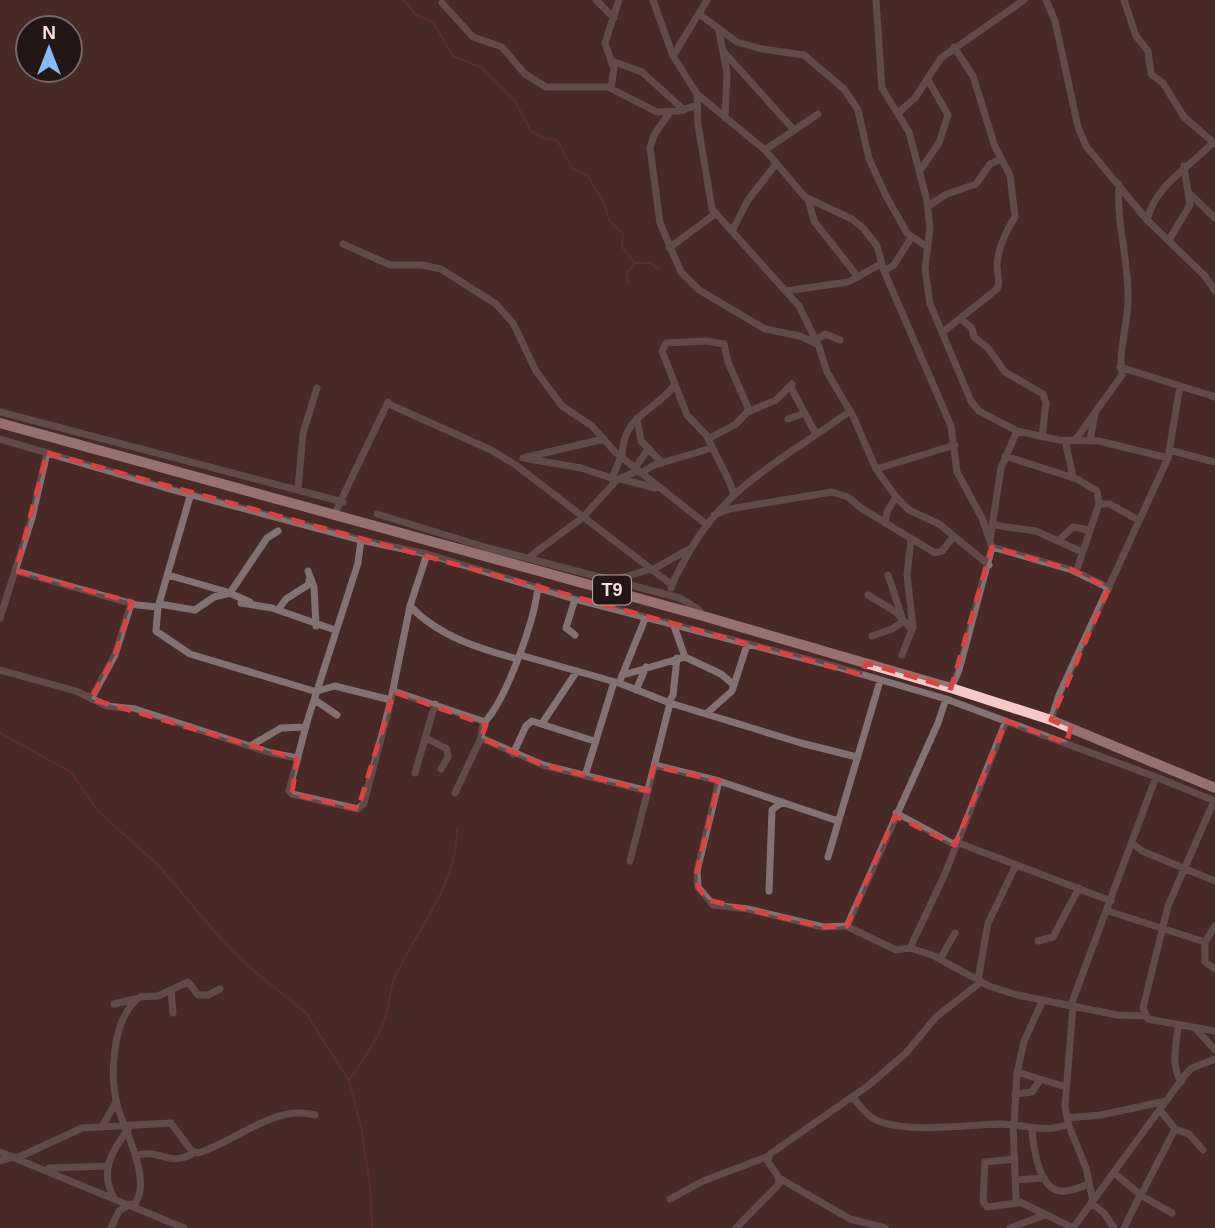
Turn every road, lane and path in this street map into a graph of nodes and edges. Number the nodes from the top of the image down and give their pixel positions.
1 (596, 0) edge
2 (619, 0) edge
3 (653, 0) edge
4 (707, 0) edge
5 (876, 0) edge
6 (1024, 0) edge
7 (1046, 0) edge
8 (1124, 0) edge
9 (442, 3) dead end
10 (699, 14) junction
11 (614, 18) junction
12 (719, 31) junction
13 (954, 47) junction
14 (723, 51) junction
15 (673, 56) junction
16 (612, 61) junction
17 (928, 80) junction
18 (611, 88) junction
19 (697, 94) junction
20 (697, 105) junction
21 (684, 110) junction
22 (670, 112) junction
23 (898, 113) junction
24 (818, 114) dead end
25 (725, 118) junction
26 (794, 130) junction
27 (1214, 143) edge
28 (765, 150) junction
29 (999, 160) junction
30 (776, 164) junction
31 (1184, 166) junction
32 (920, 169) junction
33 (1119, 183) junction
34 (1190, 194) junction
35 (808, 198) junction
36 (928, 206) junction
37 (715, 214) junction
38 (1215, 218) edge
39 (1147, 220) junction
40 (732, 231) junction
41 (911, 238) junction
42 (1169, 240) junction
43 (343, 244) dead end
44 (669, 247) junction
45 (927, 247) junction
46 (883, 267) junction
47 (858, 277) junction
48 (1214, 285) edge
49 (786, 291) junction
50 (962, 320) junction
51 (943, 332) junction
52 (840, 340) dead end
53 (817, 342) junction
54 (1120, 366) junction
55 (675, 386) junction
56 (1180, 386) junction
57 (317, 387) dead end
58 (1215, 397) edge
59 (850, 411) junction
60 (0, 412) edge
61 (748, 412) junction
62 (805, 413) junction
63 (1095, 414) junction
64 (637, 418) junction
65 (788, 419) dead end
66 (0, 423) edge
67 (1017, 431) junction
68 (816, 434) junction
69 (1042, 437) junction
70 (0, 439) edge
71 (604, 439) junction
72 (1076, 439) junction
73 (640, 440) junction
74 (1065, 440) junction
75 (1090, 440) junction
76 (624, 441) junction
77 (710, 443) junction
78 (955, 445) junction
79 (649, 448) junction
80 (47, 453) junction
81 (1168, 454) junction
82 (1005, 456) junction
83 (622, 457) junction
84 (523, 458) junction
85 (1215, 462) edge
86 (513, 463) junction
87 (662, 463) junction
88 (876, 469) junction
89 (638, 471) junction
90 (1073, 477) junction
91 (617, 479) junction
92 (298, 489) junction
93 (659, 489) junction
94 (191, 493) junction
95 (734, 494) junction
96 (896, 497) junction
97 (343, 502) junction
98 (1099, 504) junction
99 (335, 513) junction
100 (377, 514) dead end
101 (714, 515) junction
102 (582, 518) junction
103 (1138, 520) junction
104 (885, 523) junction
105 (706, 524) junction
106 (993, 525) junction
107 (1089, 530) junction
108 (278, 531) dead end
109 (954, 536) junction
110 (361, 540) junction
111 (911, 540) junction
112 (1059, 540) junction
113 (991, 544) junction
114 (691, 548) junction
115 (1082, 552) junction
116 (427, 554) junction
117 (528, 558) junction
118 (989, 565) junction
119 (652, 569) junction
120 (16, 571) junction
121 (1076, 572) junction
122 (168, 575) junction
123 (888, 575) dead end
124 (610, 581) junction
125 (672, 585) junction
126 (538, 586) junction
127 (1109, 588) junction
128 (230, 593) junction
129 (868, 595) dead end
130 (670, 596) junction
131 (575, 599) junction
132 (241, 603) dead end
133 (131, 604) junction
134 (1, 605) edge
135 (158, 605) junction
136 (254, 605) junction
137 (410, 606) junction
138 (278, 611) junction
139 (703, 616) junction
140 (0, 618) edge
141 (645, 619) junction
142 (903, 619) junction
143 (316, 626) junction
144 (674, 626) junction
145 (335, 630) junction
146 (912, 630) junction
147 (575, 635) dead end
148 (872, 636) dead end
149 (747, 645) junction
150 (841, 655) junction
151 (902, 655) dead end
152 (519, 657) junction
153 (681, 657) junction
154 (866, 663) junction
155 (646, 667) junction
156 (837, 667) junction
157 (0, 670) edge
158 (577, 671) junction
159 (623, 675) junction
160 (862, 675) junction
161 (880, 681) junction
162 (617, 683) junction
163 (734, 685) junction
164 (951, 688) junction
165 (636, 690) junction
166 (393, 691) junction
167 (316, 694) junction
168 (91, 699) junction
169 (946, 699) junction
170 (391, 700) junction
171 (669, 703) junction
172 (435, 704) junction
173 (706, 714) junction
174 (337, 715) dead end
175 (1051, 720) junction
176 (1006, 721) junction
177 (543, 722) junction
178 (483, 723) junction
179 (306, 727) junction
180 (1071, 728) junction
181 (426, 738) junction
182 (481, 738) junction
183 (594, 741) junction
184 (1066, 743) junction
185 (252, 746) junction
186 (513, 754) junction
187 (857, 757) junction
188 (298, 758) junction
189 (654, 765) junction
190 (441, 769) dead end
191 (415, 773) dead end
192 (585, 775) junction
193 (1156, 776) junction
194 (719, 781) junction
195 (1215, 788) edge
196 (648, 791) junction
197 (455, 793) dead end
198 (1214, 801) edge
199 (783, 802) junction
200 (896, 813) junction
201 (838, 821) junction
202 (1132, 843) junction
203 (955, 844) junction
204 (828, 857) dead end
205 (630, 861) dead end
206 (1016, 865) junction
207 (1183, 868) junction
208 (1215, 881) edge
209 (1079, 888) junction
210 (769, 891) dead end
211 (1111, 901) junction
212 (1108, 911) junction
213 (847, 926) junction
214 (1215, 926) edge
215 (1161, 929) junction
216 (955, 933) dead end
217 (1038, 941) dead end
218 (1205, 942) junction
219 (910, 948) junction
220 (940, 959) junction
221 (1215, 969) edge
222 (979, 981) junction
223 (220, 989) dead end
224 (171, 990) junction
225 (139, 998) junction
226 (1044, 1000) junction
227 (114, 1004) dead end
228 (1072, 1005) junction
229 (173, 1013) dead end
230 (1145, 1016) junction
231 (1178, 1024) junction
232 (1195, 1028) junction
233 (1215, 1031) edge
234 (1215, 1050) edge
235 (1215, 1059) edge
236 (1017, 1072) junction
237 (1040, 1080) junction
238 (1181, 1082) junction
239 (1066, 1087) junction
240 (1015, 1094) junction
241 (853, 1097) junction
242 (1167, 1101) junction
243 (117, 1102) junction
244 (1160, 1110) junction
245 (315, 1115) dead end
246 (1068, 1121) junction
247 (103, 1125) junction
248 (1014, 1125) junction
249 (127, 1127) junction
250 (1032, 1128) junction
251 (1175, 1129) junction
252 (1203, 1150) dead end
253 (0, 1152) edge
254 (195, 1152) junction
255 (135, 1156) junction
256 (769, 1156) junction
257 (16, 1158) junction
258 (1015, 1159) junction
259 (0, 1161) edge
260 (108, 1166) junction
261 (45, 1169) junction
262 (1114, 1173) junction
263 (779, 1178) junction
264 (1044, 1178) junction
265 (108, 1180) junction
266 (1016, 1180) junction
267 (1089, 1184) junction
268 (101, 1192) junction
269 (1141, 1195) junction
270 (114, 1198) junction
271 (670, 1199) dead end
272 (1092, 1202) junction
273 (1018, 1203) junction
274 (132, 1205) junction
275 (1172, 1213) dead end
276 (1045, 1215) junction
277 (1118, 1227) edge
278 (111, 1228) edge
279 (184, 1228) edge
280 (736, 1228) edge
281 (885, 1228) edge
282 (1010, 1228) edge
283 (1073, 1228) edge

1 - 11 street
2 - 11 street
3 - 15 street
4 - 10 street
5 - 23 street
6 - 13 street
7 - 33 street
8 - 27 street
9 - 18 street
10 - 12 street
10 - 15 street
11 - 16 street
12 - 14 street
12 - 41 street
13 - 17 street
13 - 29 street
14 - 25 street
14 - 26 street
15 - 19 street
16 - 18 street
16 - 21 street
17 - 23 street
17 - 32 street
18 - 22 street
19 - 20 street
19 - 25 street
20 - 21 street
20 - 37 street
21 - 22 street
22 - 44 street
23 - 32 street
24 - 26 street
25 - 28 street
26 - 28 street
27 - 31 street
28 - 30 street
29 - 36 street
29 - 50 street
30 - 35 street
30 - 40 street
31 - 34 street
31 - 39 street
32 - 36 street
33 - 39 street
33 - 54 street
34 - 38 street
34 - 42 street
35 - 46 street
35 - 47 street
36 - 45 street
37 - 40 street
37 - 44 street
39 - 42 street
40 - 49 street
41 - 45 street
41 - 46 street
42 - 48 street
43 - 71 street
44 - 53 street
45 - 51 street
46 - 47 street
46 - 78 street
47 - 49 street
49 - 53 street
50 - 51 street
50 - 69 street
51 - 67 street
52 - 53 street
53 - 59 street
54 - 56 street
54 - 63 street
55 - 61 street
55 - 64 street
55 - 77 street
56 - 58 street
56 - 81 street
57 - 92 street
59 - 68 street
59 - 88 street
60 - 92 street
61 - 62 street
61 - 77 street
62 - 65 street
62 - 68 street
63 - 72 street
63 - 75 street
64 - 73 street
64 - 76 street
66 - 99 highway, T9
67 - 69 street
67 - 82 street
68 - 95 street
69 - 74 street
70 - 80 street
71 - 83 street
71 - 84 street
72 - 74 street
72 - 75 street
73 - 76 street
73 - 79 street
74 - 90 street
75 - 81 street
76 - 83 street
77 - 87 street
77 - 95 street
78 - 88 street
78 - 113 street
79 - 87 street
79 - 89 street
80 - 94 street
80 - 120 street
81 - 85 street
81 - 103 street
82 - 90 street
82 - 106 street
83 - 89 street
83 - 91 street
84 - 86 street
84 - 91 street
86 - 97 street
86 - 102 street
87 - 89 street
88 - 96 street
89 - 91 street
89 - 93 street
90 - 98 street
91 - 93 street
91 - 102 street
92 - 97 street
93 - 105 street
94 - 110 street
94 - 122 street
95 - 101 street
96 - 104 street
96 - 109 street
97 - 99 street
98 - 103 street
98 - 107 street
99 - 139 highway, T9
100 - 117 street
101 - 104 street
101 - 105 street
102 - 117 street
102 - 119 street
103 - 127 street
104 - 111 street
105 - 114 street
106 - 112 street
106 - 113 street
107 - 112 street
107 - 115 street
108 - 128 street
109 - 111 street
109 - 118 street
110 - 116 street
110 - 145 street
111 - 146 street
112 - 115 street
113 - 118 street
113 - 121 street
114 - 119 street
114 - 125 street
115 - 121 street
116 - 126 street
116 - 137 street
117 - 124 street
118 - 164 street
119 - 124 street
119 - 125 street
120 - 133 street
120 - 134 street
121 - 127 street
122 - 128 street
122 - 135 street
123 - 142 street
124 - 130 street
125 - 130 street
126 - 131 street
126 - 152 street
127 - 175 street
128 - 135 street
128 - 136 street
129 - 142 street
130 - 139 street
131 - 141 street
131 - 147 street
132 - 136 street
133 - 135 street
133 - 168 street
134 - 140 street
135 - 167 street
136 - 138 street
137 - 152 street
137 - 166 street
138 - 143 street
138 - 143 street
139 - 150 highway, T9
141 - 144 street
141 - 159 street
142 - 146 street
142 - 148 street
143 - 145 street
144 - 149 street
144 - 153 street
145 - 167 street
146 - 151 street
149 - 156 street
149 - 163 street
150 - 154 highway, T9
150 - 156 street
152 - 158 street
152 - 178 street
153 - 155 street
153 - 163 street
153 - 171 street
154 - 160 street
154 - 164 highway, T9
155 - 159 street
155 - 165 street
156 - 160 street
157 - 168 street
158 - 162 street
158 - 177 street
159 - 162 street
160 - 161 street
161 - 169 street
161 - 187 street
162 - 165 street
162 - 183 street
163 - 173 street
164 - 175 highway, T9
165 - 171 street
166 - 170 street
166 - 172 street
167 - 170 street
167 - 174 street
167 - 179 street
168 - 185 street
169 - 176 street
169 - 200 street
170 - 188 street
171 - 173 street
171 - 189 street
172 - 178 street
172 - 181 street
173 - 187 street
175 - 180 highway, T9
176 - 184 street
176 - 203 street
177 - 183 street
177 - 186 street
178 - 182 street
179 - 185 street
179 - 188 street
180 - 184 street
180 - 195 highway, T9
181 - 190 street
181 - 191 street
182 - 186 street
182 - 197 street
183 - 192 street
184 - 193 street
185 - 188 street
186 - 192 street
187 - 201 street
189 - 194 street
189 - 196 street
192 - 196 street
193 - 198 street
193 - 202 street
194 - 199 street
194 - 213 street
196 - 205 street
198 - 207 street
199 - 201 street
199 - 210 street
200 - 203 street
200 - 213 street
201 - 204 street
202 - 207 street
202 - 211 street
203 - 206 street
203 - 219 street
206 - 209 street
206 - 222 street
207 - 208 street
207 - 215 street
209 - 211 street
209 - 217 street
211 - 212 street
212 - 215 street
212 - 228 street
213 - 219 street
214 - 218 street
215 - 218 street
215 - 230 street
216 - 220 street
218 - 221 street
219 - 220 street
220 - 222 street
222 - 226 street
222 - 241 street
223 - 224 street
224 - 225 street
224 - 229 street
225 - 227 street
225 - 243 street
226 - 228 street
226 - 236 street
228 - 230 street
228 - 239 street
230 - 231 street
231 - 232 street
231 - 238 street
232 - 233 street
232 - 234 street
235 - 238 street
236 - 237 street
236 - 240 street
237 - 239 street
237 - 240 street
238 - 242 street
239 - 246 street
240 - 248 street
241 - 248 street
241 - 256 street
242 - 244 street
242 - 246 street
243 - 247 street
243 - 249 street
244 - 251 street
244 - 262 street
245 - 254 street
246 - 250 street
246 - 267 street
247 - 249 street
247 - 257 street
248 - 250 street
248 - 258 street
249 - 254 street
249 - 255 street
249 - 260 street
250 - 264 street
251 - 252 street
251 - 269 street
253 - 257 street
254 - 255 street
255 - 274 street
256 - 263 street
256 - 271 street
257 - 259 street
257 - 261 street
258 - 266 street
258 - 273 street
260 - 261 street
260 - 265 street
261 - 268 street
262 - 269 street
262 - 272 street
263 - 280 street
263 - 281 street
264 - 266 street
264 - 267 street
265 - 268 street
265 - 270 street
266 - 273 street
267 - 272 street
268 - 270 street
269 - 275 street
269 - 277 street
270 - 274 street
272 - 277 street
272 - 283 street
273 - 276 street
274 - 278 street
274 - 279 street
276 - 282 street
276 - 283 street

